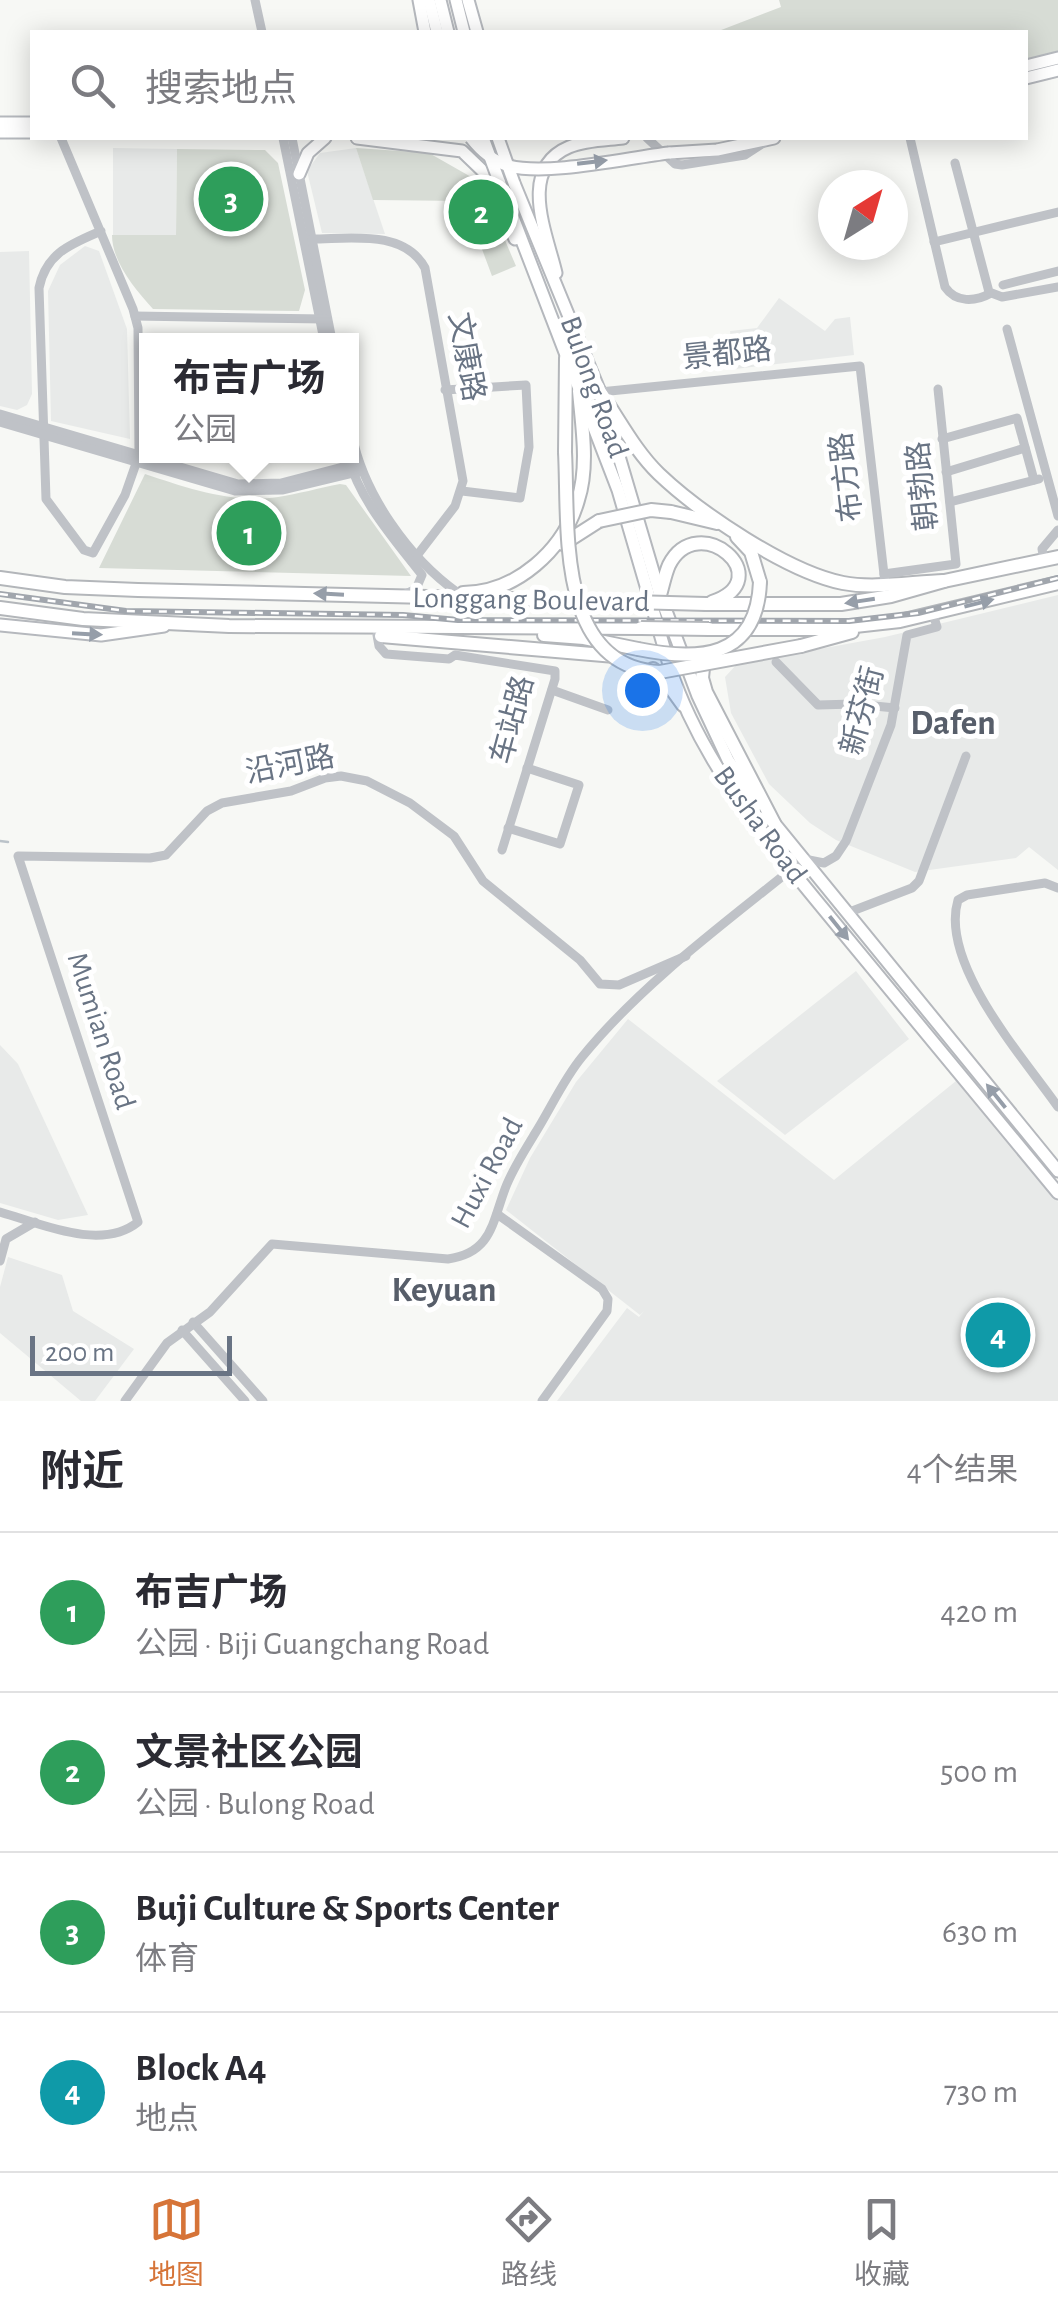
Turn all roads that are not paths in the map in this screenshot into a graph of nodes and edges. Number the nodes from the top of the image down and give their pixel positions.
1 (255, 0) edge
2 (419, 0) edge
3 (428, 0) edge
4 (440, 0) edge
5 (456, 0) edge
6 (468, 0) edge
7 (262, 30) edge
8 (426, 30) edge
9 (436, 30) edge
10 (448, 30) edge
11 (464, 30) edge
12 (476, 30) edge
13 (1058, 58) edge
14 (1028, 66) edge
15 (1058, 70) edge
16 (1028, 78) edge
17 (0, 123) edge
18 (30, 123) edge
19 (0, 132) edge
20 (30, 132) edge
21 (63, 140) edge
22 (283, 140) edge
23 (292, 140) edge
24 (322, 140) edge
25 (380, 140) edge
26 (473, 140) edge
27 (484, 140) edge
28 (499, 140) edge
29 (610, 140) edge
30 (649, 140) edge
31 (770, 140) edge
32 (910, 140) edge
33 (717, 150) junction
34 (734, 157) junction
35 (955, 163) dead end
36 (299, 174) junction
37 (1058, 212) edge
38 (100, 231) junction
39 (972, 232) junction
40 (312, 239) junction
41 (934, 242) junction
42 (532, 271) junction
43 (1058, 272) edge
44 (1003, 285) dead end
45 (1058, 287) edge
46 (991, 293) junction
47 (564, 307) junction
48 (135, 316) junction
49 (324, 319) junction
50 (1006, 329) dead end
51 (324, 333) edge
52 (329, 333) edge
53 (566, 358) junction
54 (860, 366) joint
55 (938, 389) dead end
56 (445, 390) junction
57 (580, 391) junction
58 (600, 392) junction
59 (0, 414) edge
60 (0, 422) edge
61 (42, 430) junction
62 (942, 439) junction
63 (1026, 448) junction
64 (138, 459) junction
65 (154, 463) edge
66 (354, 466) edge
67 (946, 472) junction
68 (1046, 477) junction
69 (1034, 480) junction
70 (462, 491) junction
71 (950, 502) junction
72 (1058, 516) edge
73 (727, 525) junction
74 (1058, 530) edge
75 (545, 557) junction
76 (1051, 558) edge
77 (415, 559) junction
78 (0, 578) edge
79 (884, 578) junction
80 (944, 581) junction
81 (1058, 582) edge
82 (458, 593) junction
83 (660, 595) junction
84 (398, 598) junction
85 (426, 599) junction
86 (706, 604) junction
87 (0, 608) edge
88 (934, 614) junction
89 (892, 622) junction
90 (174, 624) junction
91 (0, 625) edge
92 (324, 628) junction
93 (828, 629) junction
94 (377, 635) junction
95 (776, 662) dead end
96 (552, 690) junction
97 (682, 705) junction
98 (895, 708) junction
99 (608, 710) dead end
100 (966, 756) dead end
101 (527, 768) junction
102 (774, 823) junction
103 (508, 828) junction
104 (846, 840) joint
105 (502, 850) dead end
106 (18, 856) joint
107 (804, 860) junction
108 (791, 870) junction
109 (1058, 888) edge
110 (847, 913) junction
111 (686, 956) junction
112 (1058, 1107) edge
113 (1051, 1164) edge
114 (1058, 1193) edge
115 (0, 1212) edge
116 (497, 1214) junction
117 (35, 1222) junction
118 (0, 1261) edge
119 (193, 1322) junction
120 (182, 1330) junction
121 (126, 1401) edge
122 (245, 1401) edge
123 (263, 1401) edge
124 (542, 1401) edge

1 - 7 street
2 - 8 main road
3 - 9 main road
4 - 10 main road
5 - 11 main road
6 - 12 main road
13 - 14 main road
15 - 16 main road
17 - 18 main road
19 - 20 main road
21 - 38 street
22 - 49 street
23 - 36 street
24 - 36 main road
25 - 42 main road
26 -> 33 main road, bridge
27 - 42 main road, Bulong Road, bridge
28 - 47 main road, Bulong Road, bridge
29 - 47 main road
30 - 34 street
31 - 33 main road
31 - 34 street
32 - 41 street
33 - 34 street
35 - 39 street
36 - 40 street
37 - 39 street
38 - 48 street
38 - 61 street
39 - 41 street
39 - 46 street
40 - 49 street
40 - 56 street, 文康路
41 - 46 street
42 - 53 main road, Bulong Road
43 - 44 street
45 - 46 street
47 - 58 main road, Bulong Road
48 - 49 street
48 - 64 street
49 - 51 street
49 - 52 street
50 - 68 street
53 - 57 main road, Bulong Road
53 - 89 highway, bridge
54 - 58 street, 景都路
54 - 79 street, 布方路
55 - 62 street, 朝勃路
56 - 70 street, 文康路
56 - 70 street
57 - 75 highway
57 - 97 main road, Busha Road
58 - 73 highway
58 - 83 main road, Bulong Road
59 - 61 street
60 - 61 street
61 - 64 street
61 - 64 street
62 - 63 street
62 - 67 street, 朝勃路
63 - 67 street
63 - 69 street
65 - 66 street
66 - 77 street
67 - 71 street, 朝勃路
68 - 69 street
68 - 72 street
69 - 71 street
70 - 77 street
71 - 79 street, 朝勃路
73 - 75 highway, bridge
73 - 79 highway
73 - 94 highway, bridge
74 - 76 street
75 - 82 highway
76 - 80 highway, Longgang Boulevard
77 - 82 street
77 - 84 street
84 -> 78 highway, Longgang Boulevard
79 - 80 highway
80 -> 86 highway, Longgang Boulevard
88 -> 81 highway, Longgang Boulevard
82 - 85 highway
83 - 86 highway
83 - 102 main road, Busha Road
84 - 85 highway, Longgang Boulevard
85 - 86 highway, Longgang Boulevard, bridge
87 - 90 highway, Longgang Boulevard
88 - 89 highway, Longgang Boulevard
88 - 98 street, 新芬街
89 - 93 highway, Longgang Boulevard
91 -> 90 main road
90 - 92 highway, Longgang Boulevard
92 - 93 highway, Longgang Boulevard, bridge
92 - 94 highway
93 - 102 highway
94 - 96 street, 车站路
94 - 97 highway
95 - 98 street
96 - 99 street
96 - 101 street, 车站路
97 - 108 main road, Busha Road
98 - 104 street, 新芬街
100 - 110 street
101 - 103 street, 车站路
101 - 103 street
102 - 107 main road, Busha Road
103 - 105 street, 车站路
104 - 107 street, Huxi Road
106 - 111 street, 沿河路
106 - 117 street, Mumian Road
107 - 108 street, Huxi Road
107 - 110 main road, Busha Road
108 - 111 street, Huxi Road
108 -> 113 main road, Busha Road
109 - 112 street
113 -> 110 main road, Busha Road
111 - 116 street, Huxi Road
113 - 114 main road, Busha Road
115 - 117 street
116 - 119 street, Huxi Road
116 - 124 street
117 - 118 street
119 - 120 street, Huxi Road
119 - 123 street
120 - 121 street, Huxi Road
120 - 122 street

